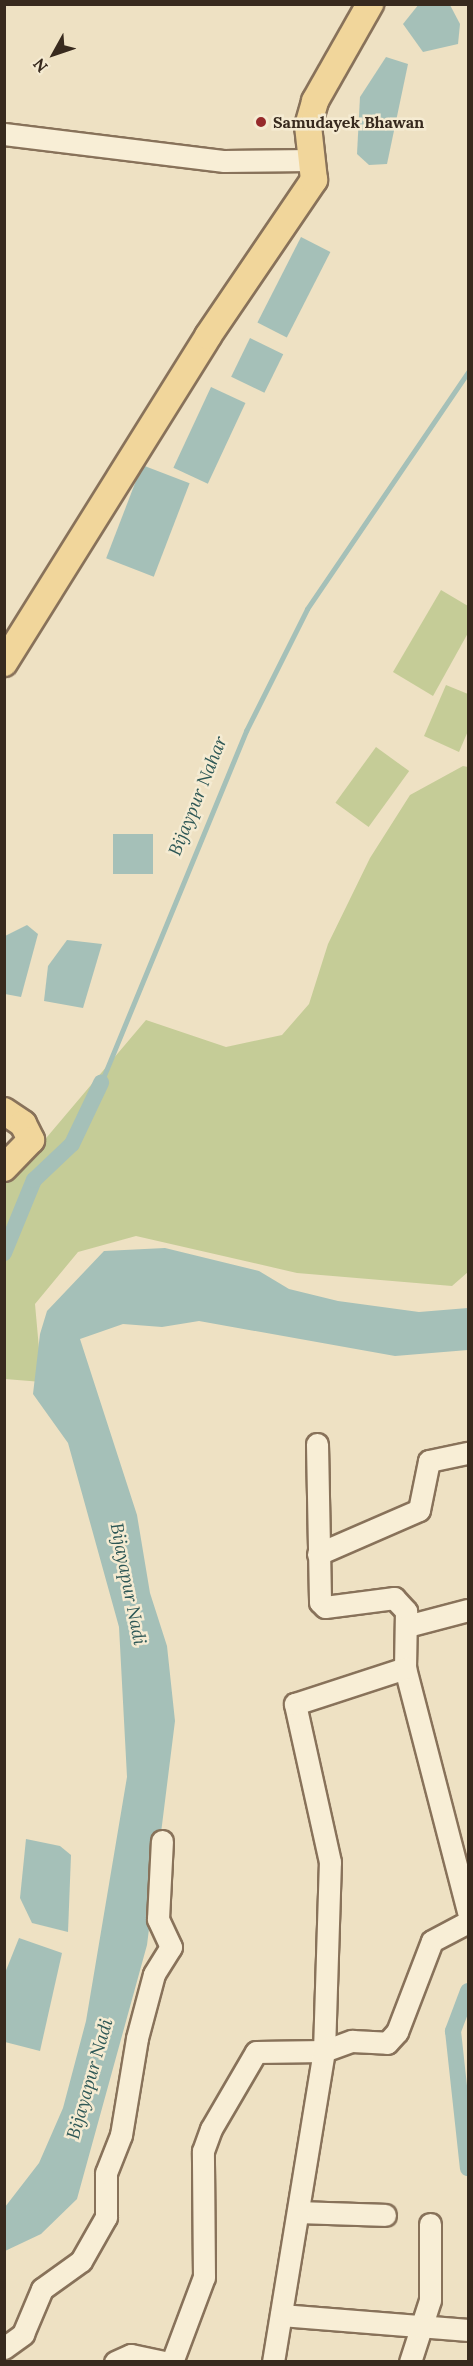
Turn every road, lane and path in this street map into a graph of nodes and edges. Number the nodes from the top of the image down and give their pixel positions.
1 (370, 4) edge
2 (4, 134) edge
3 (310, 160) junction
4 (4, 663) edge
5 (4, 1111) edge
6 (4, 1168) edge
7 (317, 1444) dead end
8 (468, 1453) edge
9 (318, 1554) junction
10 (468, 1610) edge
11 (407, 1626) junction
12 (405, 1668) junction
13 (162, 1842) dead end
14 (468, 1912) edge
15 (468, 1922) edge
16 (324, 2051) junction
17 (300, 2212) junction
18 (385, 2215) dead end
19 (430, 2224) dead end
20 (281, 2315) junction
21 (423, 2329) junction
22 (468, 2330) edge
23 (4, 2348) edge
24 (115, 2361) edge
25 (165, 2361) edge
26 (172, 2361) edge
27 (273, 2361) edge
28 (410, 2361) edge

1 - 3 main road
2 - 3 street
3 - 4 main road
5 - 6 main road
7 - 9 street
8 - 9 street
9 - 11 street
10 - 11 street
11 - 12 street
12 - 14 street
12 - 16 street
13 - 23 street
15 - 16 street
16 - 17 street
16 - 26 street
17 - 18 street
17 - 20 street
19 - 21 street
20 - 21 street
20 - 27 street
21 - 22 street
21 - 28 street
24 - 25 street

